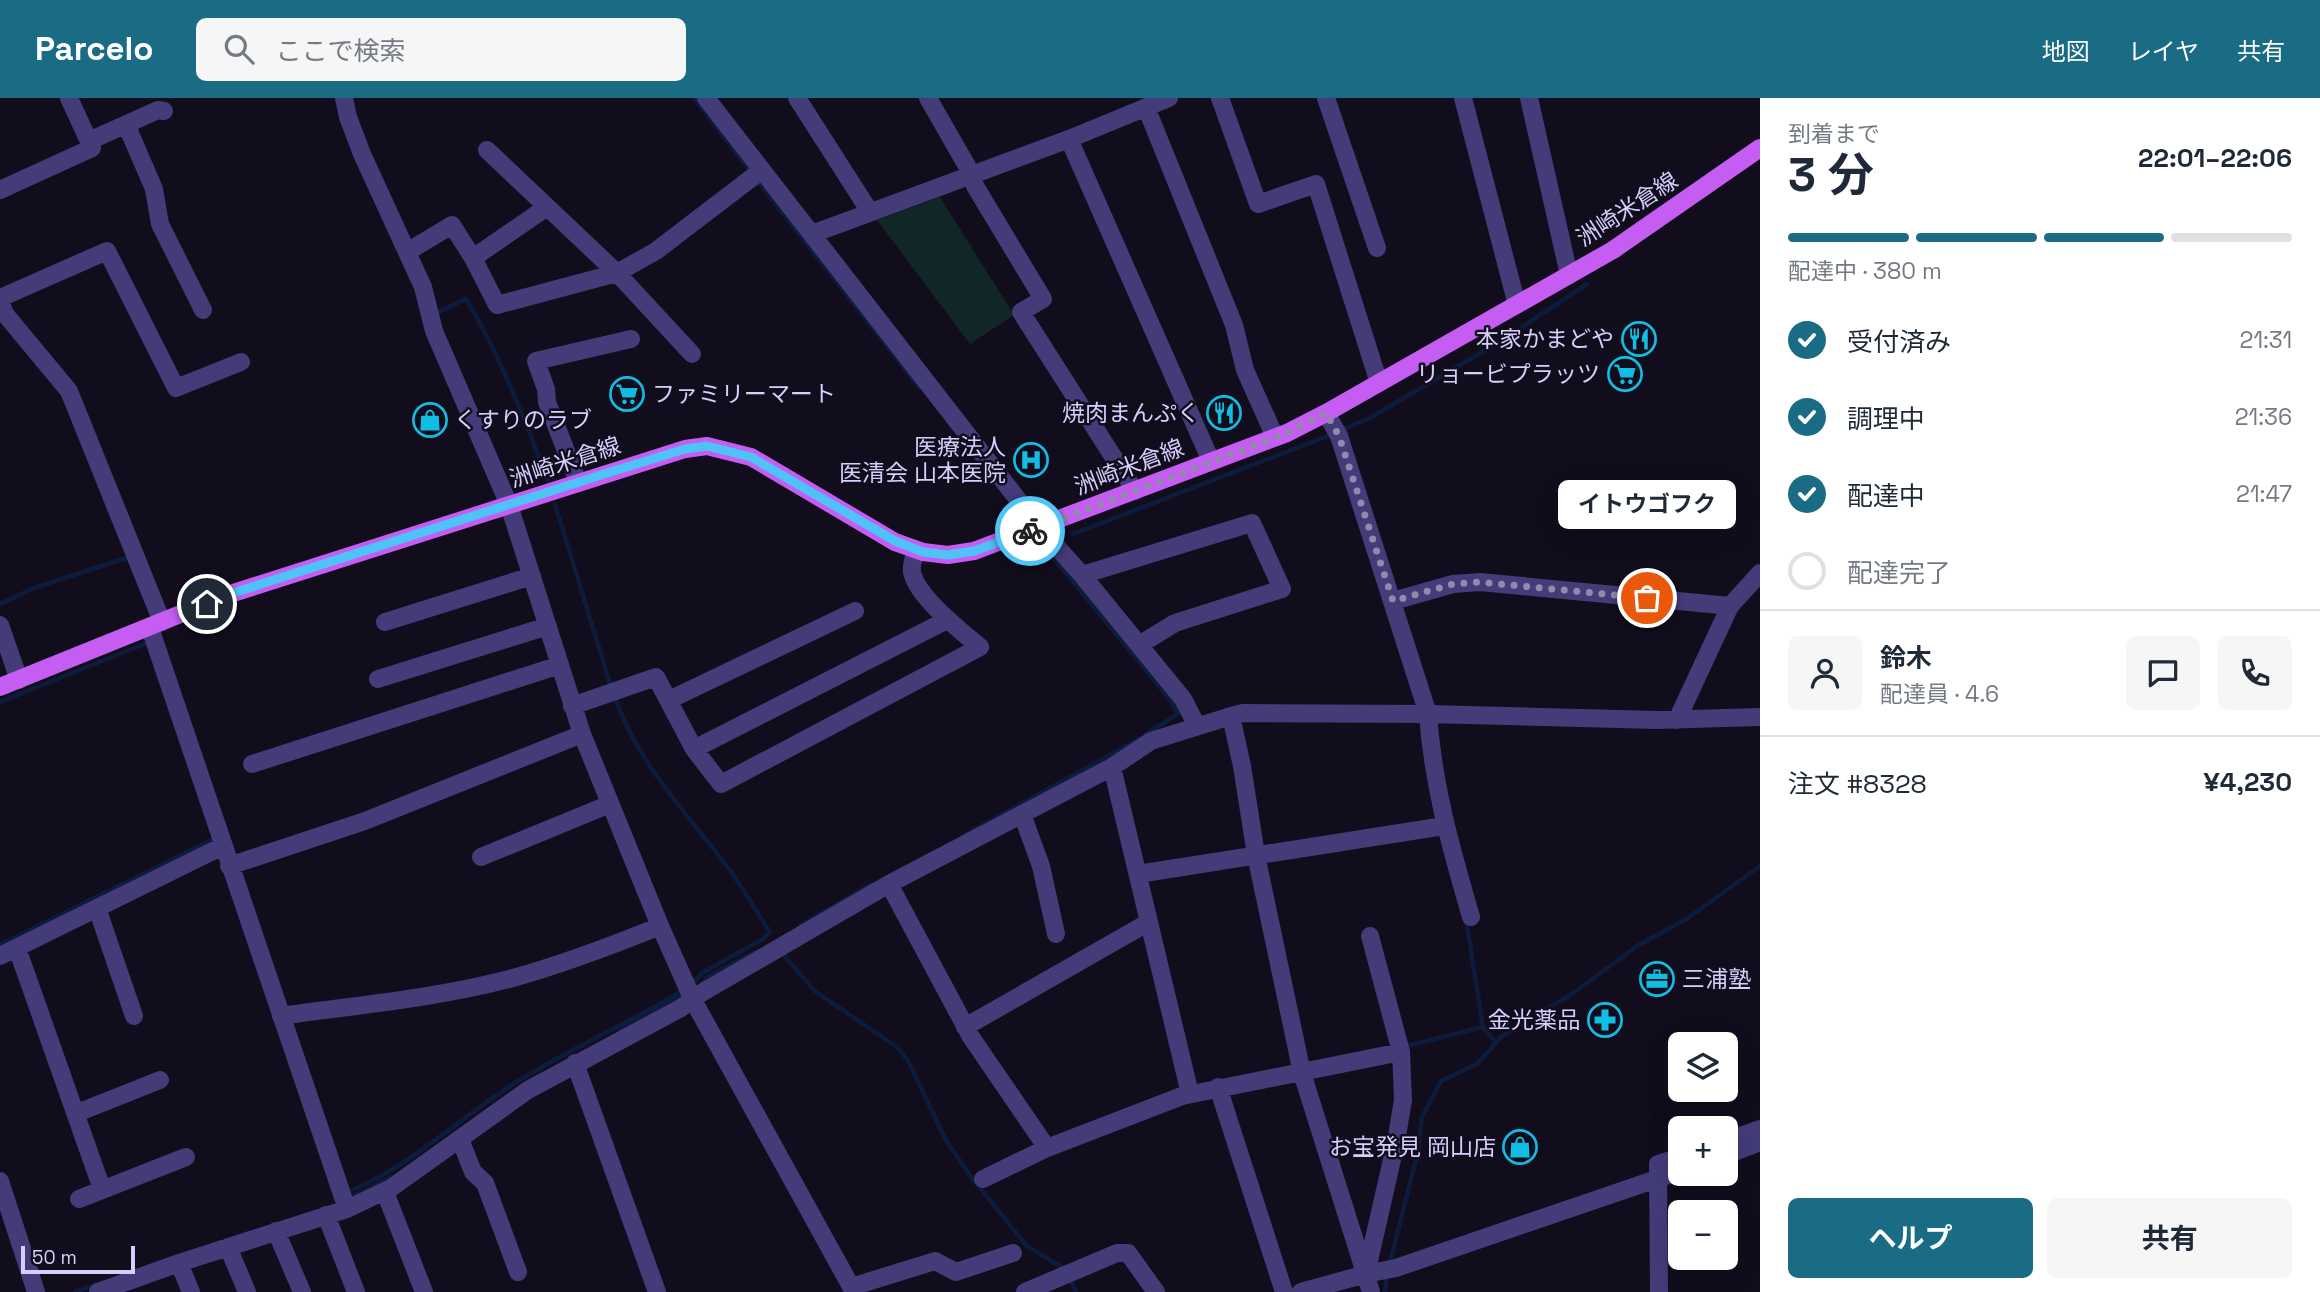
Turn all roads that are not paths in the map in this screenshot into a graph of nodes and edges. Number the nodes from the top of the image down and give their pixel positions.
1 (69, 98) edge
2 (344, 98) edge
3 (706, 98) edge
4 (797, 98) edge
5 (928, 98) edge
6 (1169, 98) edge
7 (1220, 98) edge
8 (1326, 98) edge
9 (1463, 98) edge
10 (1529, 98) edge
11 (1146, 107) junction
12 (164, 111) dead end
13 (126, 124) junction
14 (1069, 139) junction
15 (89, 141) junction
16 (1760, 148) edge
17 (487, 150) dead end
18 (757, 173) junction
19 (971, 175) junction
20 (0, 190) edge
21 (547, 207) junction
22 (870, 212) junction
23 (812, 234) junction
24 (1377, 248) dead end
25 (407, 252) junction
26 (473, 258) junction
27 (617, 273) junction
28 (1569, 275) junction
29 (1, 304) edge
30 (1517, 305) junction
31 (203, 310) dead end
32 (631, 339) dead end
33 (692, 354) dead end
34 (241, 362) dead end
35 (1379, 383) junction
36 (1326, 413) junction
37 (1275, 438) junction
38 (1211, 461) junction
39 (578, 482) junction
40 (1135, 491) junction
41 (509, 505) junction
42 (1047, 535) junction
43 (916, 550) junction
44 (1760, 573) edge
45 (1082, 575) junction
46 (531, 576) junction
47 (1393, 601) junction
48 (1730, 606) junction
49 (855, 611) dead end
50 (947, 620) junction
51 (385, 622) dead end
52 (0, 625) edge
53 (156, 625) junction
54 (548, 626) junction
55 (1139, 645) junction
56 (560, 665) junction
57 (378, 679) dead end
58 (19, 680) junction
59 (0, 687) edge
60 (669, 700) junction
61 (572, 706) junction
62 (1429, 714) junction
63 (1231, 716) junction
64 (1760, 718) edge
65 (1677, 720) junction
66 (1197, 726) junction
67 (582, 734) junction
68 (694, 749) junction
69 (252, 764) dead end
70 (1112, 767) junction
71 (610, 804) junction
72 (1022, 814) junction
73 (1444, 826) junction
74 (223, 846) junction
75 (1256, 855) junction
76 (481, 857) dead end
77 (229, 866) junction
78 (1138, 874) junction
79 (889, 884) junction
80 (97, 908) junction
81 (1471, 917) dead end
82 (1149, 922) junction
83 (660, 926) junction
84 (1056, 934) dead end
85 (1370, 936) dead end
86 (17, 948) junction
87 (0, 956) edge
88 (690, 994) junction
89 (134, 1016) dead end
90 (281, 1016) junction
91 (965, 1027) junction
92 (1400, 1049) junction
93 (575, 1063) junction
94 (1301, 1069) junction
95 (160, 1080) dead end
96 (1218, 1087) junction
97 (1189, 1090) junction
98 (77, 1113) junction
99 (1760, 1129) edge
100 (1738, 1137) edge
101 (460, 1139) junction
102 (1760, 1142) edge
103 (1045, 1145) junction
104 (1738, 1150) edge
105 (186, 1157) dead end
106 (1668, 1161) edge
107 (1668, 1175) edge
108 (1658, 1178) junction
109 (983, 1179) dead end
110 (0, 1181) edge
111 (102, 1189) junction
112 (384, 1192) junction
113 (79, 1199) dead end
114 (344, 1201) junction
115 (326, 1215) junction
116 (276, 1231) junction
117 (228, 1247) junction
118 (1013, 1253) dead end
119 (179, 1263) junction
120 (1382, 1271) junction
121 (518, 1272) dead end
122 (133, 1286) edge
123 (853, 1290) edge
124 (36, 1292) edge
125 (98, 1292) edge
126 (191, 1292) edge
127 (247, 1292) edge
128 (302, 1292) edge
129 (356, 1292) edge
130 (424, 1292) edge
131 (657, 1292) edge
132 (1025, 1292) edge
133 (1156, 1292) edge
134 (1284, 1292) edge
135 (1301, 1292) edge
136 (1371, 1292) edge
137 (1659, 1292) edge

1 - 15 street
2 - 25 street
3 - 18 street
4 - 22 street
5 - 19 street
6 - 11 street
7 - 35 street
8 - 24 street
9 - 30 street
10 - 28 street
11 - 14 street
11 - 37 street
12 - 13 street
13 - 15 street
13 - 31 street
14 - 19 street
14 - 38 street
15 - 20 street
16 - 28 main road, 洲崎米倉線
17 - 21 street
18 - 23 street
18 - 27 street
19 - 22 street
19 - 40 street
21 - 26 street
21 - 27 street
22 - 23 street
23 - 42 street
25 - 26 street
25 - 41 street
26 - 27 street
27 - 33 street
28 - 30 main road, 洲崎米倉線
29 - 34 street
29 - 53 street
30 - 35 main road, 洲崎米倉線
32 - 39 street
35 - 36 main road, 洲崎米倉線
36 - 37 main road, 洲崎米倉線
36 - 47 street
37 - 38 main road, 洲崎米倉線
38 - 40 main road, 洲崎米倉線
39 - 41 main road, 洲崎米倉線
39 - 43 main road, 洲崎米倉線
40 - 42 main road, 洲崎米倉線
41 - 46 street
41 - 53 main road, 洲崎米倉線
42 - 43 main road, 洲崎米倉線
42 - 45 street
43 - 50 street
44 - 48 street
45 - 55 street
45 - 55 street
46 - 51 street
46 - 54 street
47 - 48 street
47 - 62 street
48 - 65 street
49 - 60 street
50 - 68 street
50 - 68 street
52 - 58 street
53 - 58 main road, 洲崎米倉線
53 - 74 street
54 - 56 street
54 - 57 street
55 - 66 street
56 - 61 street
56 - 69 street
58 - 59 main road, 洲崎米倉線
60 - 61 street
60 - 68 street
61 - 67 street
62 - 63 street
62 - 65 street
62 - 73 street
63 - 66 street
63 - 75 street
64 - 65 street
66 - 70 street
67 - 71 street
67 - 77 street
70 - 72 street
70 - 78 street
71 - 76 street
71 - 83 street
72 - 79 street
72 - 84 street
73 - 75 street
73 - 81 street
74 - 77 street
74 - 80 street
75 - 78 street
75 - 94 street
77 - 90 street
78 - 82 street
79 - 88 street
79 - 91 street
80 - 86 street
80 - 89 street
82 - 91 street
82 - 97 street
83 - 88 street
83 - 90 street
85 - 92 street
86 - 87 street
86 - 98 street
88 - 93 street
88 - 123 street
90 - 114 street
91 - 103 street
92 - 94 street
92 - 120 street
93 - 101 street
93 - 131 street
94 - 96 street
94 - 120 street
95 - 98 street
96 - 97 street
96 - 134 street
97 - 103 street
98 - 111 street
99 - 100 street
101 - 112 street
101 - 121 street
102 - 104 street
103 - 109 street
105 - 111 street
106 - 108 street
107 - 108 street
108 - 120 street
108 - 137 street
110 - 124 street
111 - 113 street
112 - 114 street
112 - 130 street
114 - 115 street
115 - 116 street
115 - 129 street
116 - 117 street
116 - 128 street
117 - 119 street
117 - 127 street
118 - 123 street
119 - 122 street
119 - 126 street
120 - 135 street
120 - 136 street
122 - 125 street
132 - 133 street

